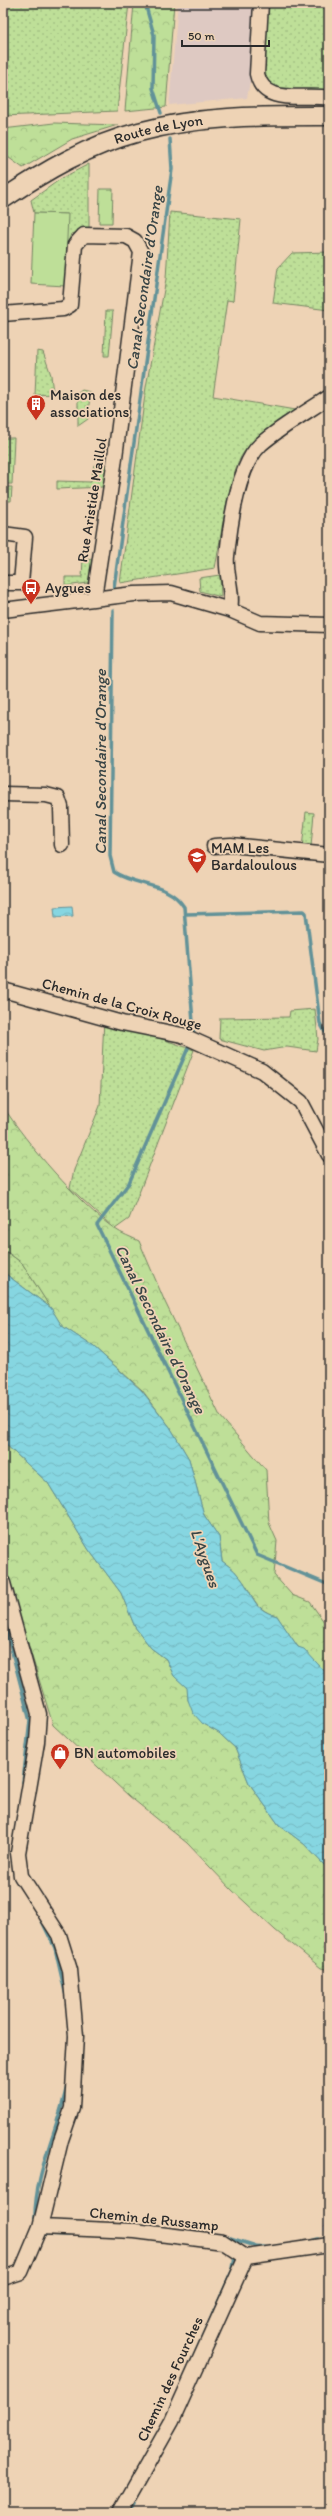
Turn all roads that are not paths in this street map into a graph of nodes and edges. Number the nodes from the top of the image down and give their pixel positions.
1 (261, 3) edge
2 (329, 98) edge
3 (329, 116) edge
4 (3, 199) edge
5 (3, 314) edge
6 (329, 397) edge
7 (3, 534) edge
8 (3, 583) edge
9 (94, 598) junction
10 (3, 610) edge
11 (230, 610) junction
12 (329, 625) edge
13 (3, 794) edge
14 (62, 845) dead end
15 (214, 846) dead end
16 (329, 855) edge
17 (3, 990) edge
18 (329, 1155) edge
19 (3, 1583) edge
20 (40, 2227) junction
21 (329, 2245) edge
22 (246, 2257) junction
23 (3, 2278) edge
24 (120, 2513) edge

1 - 2 street
3 - 4 main road, Route de Lyon
5 - 9 street, Rue Aristide Maillol
6 - 11 street
7 - 8 street
9 - 10 street
9 - 11 street
11 - 12 street
13 - 14 street
15 - 16 street
17 - 18 street, Chemin de la Croix Rouge
19 - 20 street
20 - 22 street, Chemin de Russamp
20 - 23 street
21 - 22 street
22 - 24 street, Chemin des Fourches

